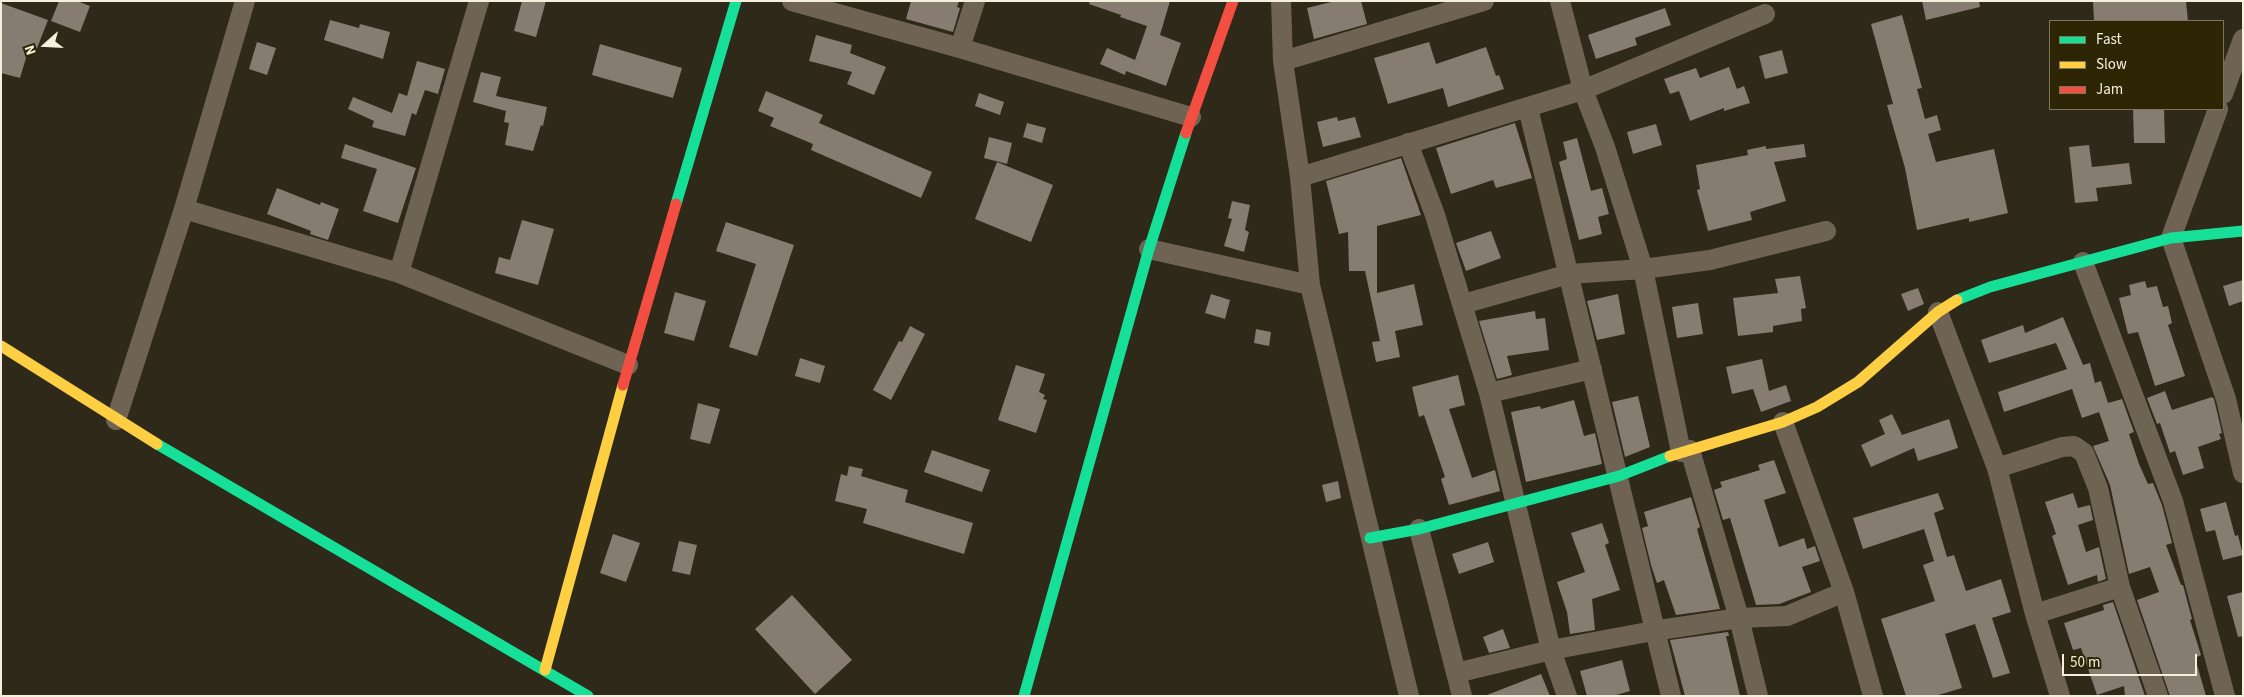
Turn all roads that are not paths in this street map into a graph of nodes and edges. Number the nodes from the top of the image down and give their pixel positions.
1 (245, 1) edge
2 (480, 1) edge
3 (736, 1) edge
4 (792, 1) edge
5 (975, 1) edge
6 (1233, 1) edge
7 (1281, 1) edge
8 (1484, 1) edge
9 (1560, 1) edge
10 (1765, 14) dead end
11 (2243, 39) edge
12 (960, 48) junction
13 (1283, 61) junction
14 (1583, 90) junction
15 (2224, 91) edge
16 (1528, 108) junction
17 (2218, 110) edge
18 (1190, 117) junction
19 (1408, 143) junction
20 (1300, 178) junction
21 (184, 209) junction
22 (1826, 230) dead end
23 (2243, 231) edge
24 (2171, 238) junction
25 (1149, 249) junction
26 (2083, 262) junction
27 (1643, 269) junction
28 (399, 273) junction
29 (1568, 274) junction
30 (1310, 285) junction
31 (1463, 304) junction
32 (1938, 312) junction
33 (1, 346) edge
34 (628, 365) junction
35 (1592, 369) junction
36 (1489, 392) junction
37 (116, 420) junction
38 (1783, 422) junction
39 (1686, 451) junction
40 (1997, 468) junction
41 (2243, 473) edge
42 (1619, 476) junction
43 (1515, 504) junction
44 (1419, 529) junction
45 (1370, 538) junction
46 (2120, 587) junction
47 (1844, 592) junction
48 (2035, 614) junction
49 (1739, 618) junction
50 (1653, 631) junction
51 (1551, 650) junction
52 (545, 670) junction
53 (1456, 673) junction
54 (588, 696) edge
55 (1024, 696) edge
56 (1409, 696) edge
57 (1462, 696) edge
58 (1567, 696) edge
59 (1671, 696) edge
60 (1758, 696) edge
61 (1873, 696) edge
62 (2060, 696) edge
63 (2158, 696) edge
64 (2225, 696) edge

1 - 21 street
2 - 28 street
3 - 34 street
4 - 12 street
5 - 12 street
6 - 18 street
7 - 13 street
8 - 13 street
9 - 14 street
10 - 14 street
11 - 15 street
12 - 18 street
13 - 20 street
14 - 16 street
14 - 27 street
16 - 19 street
16 - 29 street
17 - 24 street
18 - 25 street
19 - 20 street
19 - 31 street
20 - 30 street
21 - 28 street
21 - 37 street
22 - 27 street
23 - 24 street
24 - 26 street
24 - 41 street
25 - 30 street
25 - 55 street
26 - 32 street
26 - 64 street
27 - 29 street
27 - 39 street
28 - 34 street
29 - 31 street
29 - 35 street
30 - 45 street
31 - 36 street
32 - 38 street
32 - 40 street
33 - 37 street
34 - 52 street
35 - 36 street
35 - 42 street
36 - 43 street
37 - 52 street
38 - 39 street
38 - 47 street
39 - 42 street
39 - 49 street
40 - 46 street
40 - 48 street
42 - 43 street
42 - 50 street
43 - 44 street
43 - 51 street
44 - 45 street
44 - 53 street
45 - 56 street
46 - 48 street
46 - 63 street
47 - 49 street
47 - 61 street
48 - 62 street
49 - 50 street
49 - 60 street
50 - 51 street
50 - 59 street
51 - 53 street
51 - 58 street
52 - 54 street
53 - 57 street

